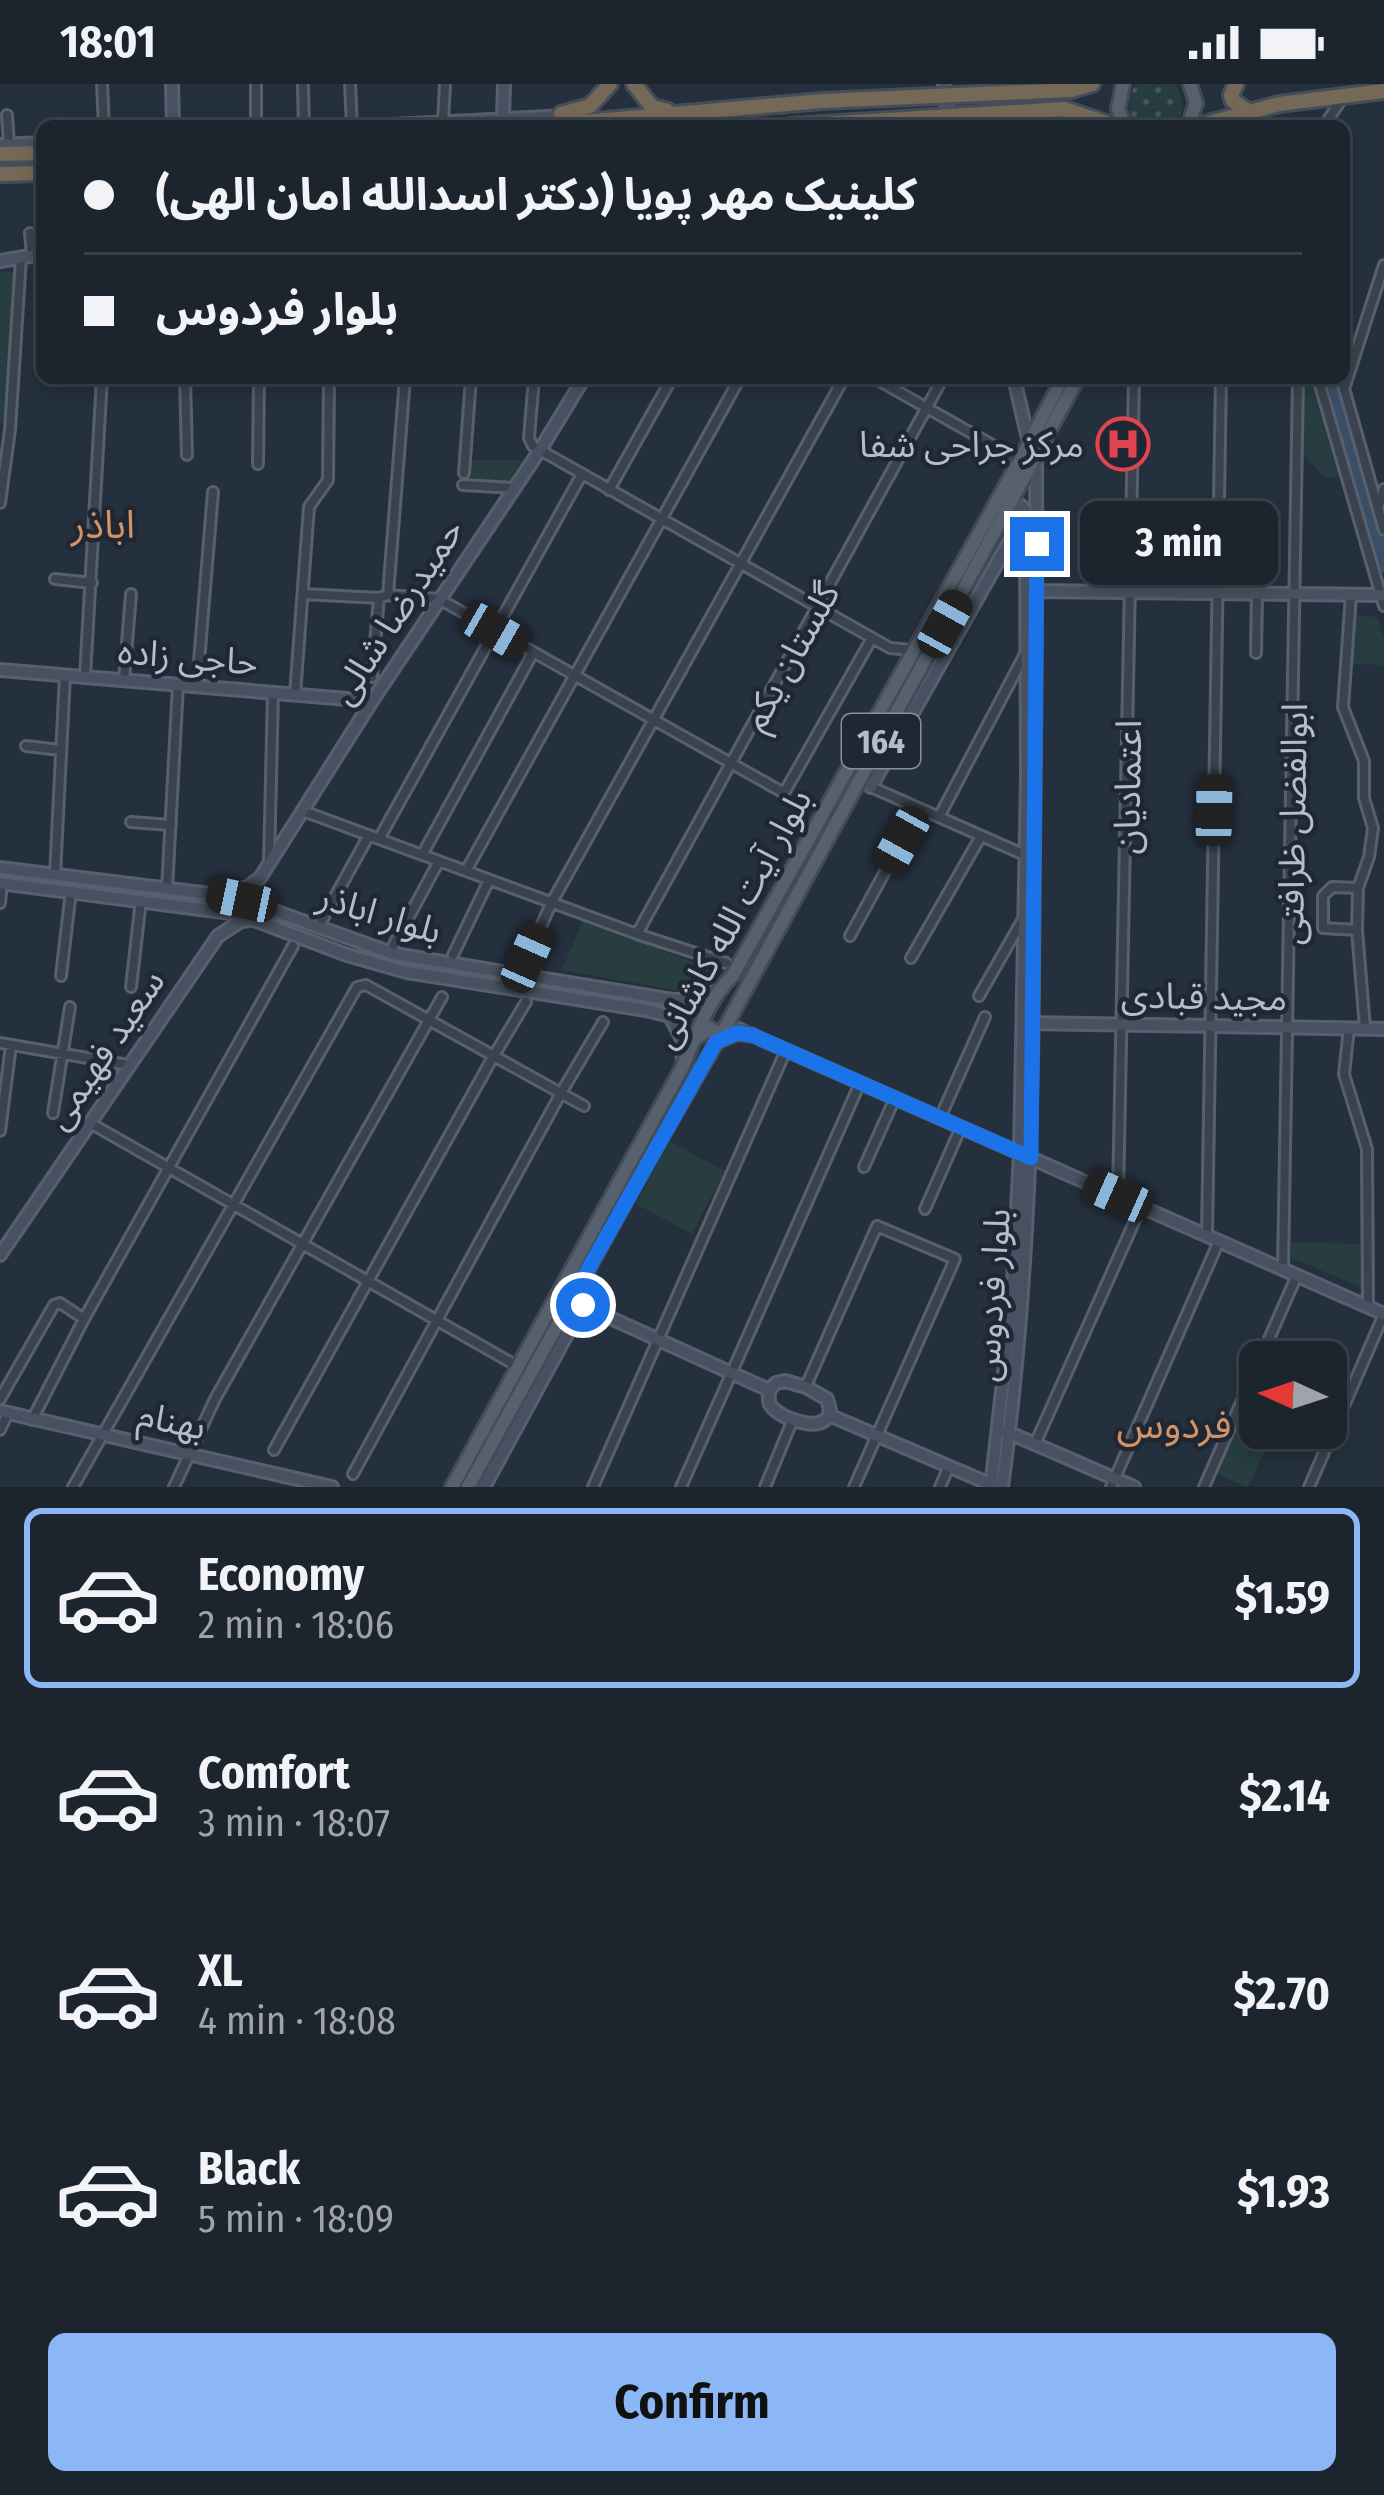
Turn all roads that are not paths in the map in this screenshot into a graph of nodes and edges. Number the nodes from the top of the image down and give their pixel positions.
1 (102, 84) edge
2 (176, 84) edge
3 (256, 84) edge
4 (350, 84) edge
5 (445, 84) edge
6 (504, 84) edge
7 (613, 84) edge
8 (632, 84) edge
9 (912, 84) edge
10 (1092, 84) edge
11 (1123, 84) edge
12 (1190, 84) edge
13 (1236, 84) edge
14 (303, 86) edge
15 (1072, 87) edge
16 (945, 90) edge
17 (1384, 91) edge
18 (1345, 94) junction
19 (876, 99) junction
20 (1064, 109) junction
21 (1247, 111) junction
22 (673, 112) junction
23 (561, 114) junction
24 (8, 116) dead end
25 (503, 117) junction
26 (104, 120) edge
27 (176, 120) edge
28 (256, 120) edge
29 (304, 120) edge
30 (352, 120) edge
31 (443, 120) edge
32 (467, 120) edge
33 (582, 120) edge
34 (596, 120) edge
35 (948, 120) edge
36 (958, 120) edge
37 (1097, 120) edge
38 (1123, 120) edge
39 (1190, 120) edge
40 (1218, 120) edge
41 (1239, 120) edge
42 (1328, 120) edge
43 (36, 144) edge
44 (3, 148) edge
45 (36, 152) edge
46 (36, 173) edge
47 (0, 174) edge
48 (30, 233) dead end
49 (32, 256) edge
50 (0, 261) edge
51 (1384, 265) edge
52 (1350, 370) edge
53 (102, 384) edge
54 (185, 384) edge
55 (259, 384) edge
56 (329, 384) edge
57 (404, 384) edge
58 (471, 384) edge
59 (534, 384) edge
60 (580, 384) edge
61 (669, 384) edge
62 (737, 384) edge
63 (841, 384) edge
64 (885, 384) edge
65 (940, 384) edge
66 (1015, 384) edge
67 (1060, 384) edge
68 (1075, 384) edge
69 (1134, 384) edge
70 (1221, 384) edge
71 (1298, 384) edge
72 (1320, 384) edge
73 (1343, 384) edge
74 (1346, 384) edge
75 (1344, 389) junction
76 (927, 408) junction
77 (5, 429) edge
78 (1029, 443) junction
79 (540, 450) junction
80 (187, 455) dead end
81 (1036, 458) junction
82 (1020, 460) junction
83 (258, 464) dead end
84 (464, 473) dead end
85 (582, 474) junction
86 (464, 485) dead end
87 (513, 488) junction
88 (1384, 489) edge
89 (609, 490) junction
90 (213, 492) dead end
91 (1036, 496) junction
92 (0, 503) edge
93 (1018, 508) junction
94 (1378, 509) junction
95 (662, 519) junction
96 (1384, 530) edge
97 (1026, 533) junction
98 (740, 564) junction
99 (55, 579) dead end
100 (92, 583) junction
101 (1032, 591) junction
102 (1131, 592) junction
103 (1217, 593) junction
104 (131, 594) dead end
105 (302, 594) junction
106 (1256, 594) junction
107 (1296, 594) junction
108 (1351, 595) junction
109 (383, 597) junction
110 (439, 599) junction
111 (1383, 599) edge
112 (817, 607) junction
113 (495, 631) junction
114 (872, 638) junction
115 (890, 648) junction
116 (914, 650) junction
117 (1031, 651) junction
118 (533, 653) junction
119 (1256, 653) dead end
120 (0, 670) edge
121 (903, 670) junction
122 (65, 675) junction
123 (372, 676) dead end
124 (574, 676) junction
125 (85, 677) junction
126 (124, 680) junction
127 (178, 685) junction
128 (197, 686) junction
129 (273, 693) junction
130 (295, 694) junction
131 (372, 701) junction
132 (653, 720) junction
133 (26, 746) dead end
134 (61, 750) junction
135 (731, 763) junction
136 (865, 784) junction
137 (919, 809) junction
138 (303, 811) junction
139 (938, 817) junction
140 (131, 822) dead end
141 (171, 825) junction
142 (369, 835) junction
143 (981, 836) junction
144 (380, 839) junction
145 (422, 855) junction
146 (1030, 856) junction
147 (439, 861) junction
148 (268, 864) junction
149 (0, 868) edge
150 (466, 871) junction
151 (55, 875) junction
152 (260, 878) junction
153 (489, 880) junction
154 (1, 883) edge
155 (1358, 888) junction
156 (167, 889) junction
157 (71, 892) junction
158 (218, 895) junction
159 (141, 900) junction
160 (552, 902) junction
161 (0, 903) edge
162 (211, 909) junction
163 (268, 909) junction
164 (1029, 916) junction
165 (253, 919) junction
166 (320, 922) dead end
167 (1358, 930) junction
168 (637, 934) junction
169 (218, 936) junction
170 (850, 936) dead end
171 (293, 946) dead end
172 (393, 946) dead end
173 (453, 955) dead end
174 (911, 958) dead end
175 (523, 966) dead end
176 (730, 969) junction
177 (61, 976) dead end
178 (131, 987) dead end
179 (720, 988) junction
180 (980, 996) dead end
181 (442, 997) dead end
182 (673, 1000) junction
183 (526, 1002) dead end
184 (70, 1007) dead end
185 (670, 1016) junction
186 (985, 1017) dead end
187 (429, 1020) junction
188 (603, 1022) dead end
189 (1029, 1023) junction
190 (727, 1024) junction
191 (1122, 1024) junction
192 (1210, 1026) junction
193 (1288, 1027) junction
194 (1348, 1028) junction
195 (1365, 1028) junction
196 (1384, 1029) edge
197 (752, 1035) junction
198 (716, 1042) junction
199 (693, 1043) junction
200 (5, 1044) edge
201 (786, 1050) junction
202 (62, 1054) junction
203 (493, 1057) junction
204 (128, 1065) junction
205 (683, 1066) junction
206 (860, 1082) junction
207 (561, 1093) junction
208 (895, 1098) junction
209 (584, 1106) dead end
210 (53, 1113) dead end
211 (940, 1118) junction
212 (90, 1123) junction
213 (961, 1127) junction
214 (0, 1131) edge
215 (1026, 1155) junction
216 (864, 1167) dead end
217 (168, 1170) junction
218 (1118, 1196) junction
219 (233, 1206) junction
220 (1141, 1207) junction
221 (925, 1209) dead end
222 (1213, 1238) junction
223 (300, 1244) junction
224 (0, 1255) edge
225 (1283, 1269) junction
226 (1297, 1275) junction
227 (367, 1281) junction
228 (577, 1303) junction
229 (1368, 1307) junction
230 (1384, 1314) edge
231 (84, 1319) junction
232 (436, 1320) junction
233 (658, 1340) junction
234 (518, 1367) junction
235 (731, 1373) junction
236 (806, 1388) junction
237 (769, 1390) junction
238 (0, 1399) edge
239 (4, 1412) edge
240 (829, 1415) junction
241 (794, 1419) junction
242 (32, 1420) junction
243 (0, 1430) edge
244 (1004, 1431) junction
245 (877, 1435) junction
246 (102, 1438) junction
247 (1035, 1444) junction
248 (274, 1450) dead end
249 (190, 1454) junction
250 (949, 1466) junction
251 (353, 1474) dead end
252 (282, 1481) edge
253 (1113, 1483) edge
254 (73, 1487) edge
255 (174, 1487) edge
256 (332, 1487) edge
257 (452, 1487) edge
258 (468, 1487) edge
259 (484, 1487) edge
260 (593, 1487) edge
261 (681, 1487) edge
262 (765, 1487) edge
263 (854, 1487) edge
264 (940, 1487) edge
265 (995, 1487) edge
266 (1134, 1487) edge
267 (1204, 1487) edge
268 (1309, 1487) edge

1 - 26 street
2 - 27 main road
3 - 28 street
4 - 30 street
5 - 31 street
6 - 25 main road
7 - 8 highway
7 - 23 highway
8 - 22 highway
9 - 19 highway
10 - 15 highway
11 - 38 main road
12 - 39 main road
13 - 21 highway
14 - 29 street
15 - 16 highway
15 - 20 highway
16 - 19 highway
16 - 35 main road
17 - 18 highway
18 - 21 highway
18 - 42 street
19 - 22 highway
20 - 36 highway
20 - 37 highway
21 - 40 highway
21 - 41 highway
22 - 34 highway
23 - 25 main road
23 - 33 main road
24 - 44 street
25 - 32 main road
43 - 44 main road
44 - 45 highway
46 - 47 highway
48 - 49 street
49 - 50 main road
49 - 77 street
51 - 52 street
53 - 100 street
54 - 80 street
55 - 83 street
56 - 105 street
57 - 109 street
58 - 84 street
59 - 79 street
60 - 79 main road, حمیدرضا شالی
61 - 89 street
62 - 95 street
63 - 98 street
64 - 76 street
65 - 76 street, گلستان یکم
66 - 78 main road
67 - 78 main road, بلوار آیت الله کاشانی / 164
68 - 81 main road, بلوار آیت الله کاشانی / 164
69 - 102 street, اعتمادیان
70 - 103 street
71 - 107 street, ابوالفضل ظرافتی
72 - 111 street
73 - 75 street
74 - 75 street
75 - 94 street
76 - 82 street
76 - 112 street, گلستان یکم
77 - 92 street
78 - 82 main road, بلوار آیت الله کاشانی / 164
79 - 85 street
79 - 87 main road, حمیدرضا شالی
81 - 91 main road, بلوار فردوس
81 - 93 main road, بلوار آیت الله کاشانی / 164
82 - 116 main road, بلوار آیت الله کاشانی / 164
85 - 89 street
85 - 113 street
86 - 87 street
87 - 110 main road, حمیدرضا شالی
88 - 94 street
89 - 95 street
90 - 128 street
91 - 93 main road
91 - 101 main road, بلوار فردوس
93 - 97 main road, بلوار فردوس
93 - 136 main road, بلوار آیت الله کاشانی / 164
94 - 96 street
95 - 98 street
95 - 124 street
97 - 101 main road, بلوار فردوس
97 - 136 main road
98 - 112 street
98 - 132 street
99 - 100 street
100 - 125 street
101 - 102 main road
101 - 117 main road, بلوار فردوس
102 - 103 main road
102 - 191 street, اعتمادیان
103 - 106 main road
103 - 192 street
104 - 126 street
105 - 109 street
105 - 130 street
106 - 107 main road
106 - 119 street
107 - 108 main road
107 - 193 street, ابوالفضل ظرافتی
108 - 111 main road
108 - 155 street
109 - 110 street
109 - 123 street
110 - 113 street
110 - 131 main road, حمیدرضا شالی
112 - 114 street
112 - 135 street, گلستان یکم
113 - 118 street
113 - 144 street
114 - 115 street
114 - 135 street
115 - 116 street
115 - 121 street
116 - 121 main road, بلوار آیت الله کاشانی / 164
117 - 139 street
117 - 146 main road, بلوار فردوس
118 - 124 street
118 - 145 street
120 - 122 main road, حاجی زاده
121 - 176 main road, بلوار آیت الله کاشانی / 164
122 - 125 main road, حاجی زاده
122 - 134 street
124 - 132 street
124 - 150 street
125 - 126 main road, حاجی زاده
126 - 127 main road, حاجی زاده
127 - 128 main road, حاجی زاده
127 - 141 street
128 - 129 main road, حاجی زاده
129 - 130 main road, حاجی زاده
129 - 148 street
130 - 131 main road, حاجی زاده
131 - 138 main road, حمیدرضا شالی
132 - 135 street
132 - 160 street
133 - 134 street
134 - 151 street
135 - 168 street, گلستان یکم
136 - 137 street
136 - 190 main road, بلوار آیت الله کاشانی / 164
137 - 139 street
137 - 170 street
138 - 142 street
138 - 148 main road, حمیدرضا شالی
139 - 143 street
140 - 141 street
141 - 156 street
142 - 144 street
142 - 166 street
143 - 146 street
143 - 174 street
144 - 145 street
145 - 147 street
146 - 164 main road, بلوار فردوس
147 - 150 street
147 - 172 street
148 - 152 main road, حمیدرضا شالی
149 - 151 main road, بلوار اباذر
150 - 153 street
151 - 156 main road, بلوار اباذر
152 - 158 main road
152 - 163 main road
153 - 160 street
153 - 173 street
154 - 157 main road, بلوار اباذر
154 - 161 street
155 - 167 street
155 - 167 street
156 - 158 main road, بلوار اباذر
157 - 159 main road, بلوار اباذر
157 - 177 street
158 - 163 main road, بلوار اباذر
159 - 162 main road, بلوار اباذر
159 - 178 street
160 - 168 street
160 - 175 street
162 - 165 main road, بلوار اباذر
162 - 169 main road
163 - 182 main road, بلوار اباذر
164 - 180 street
164 - 189 main road, بلوار فردوس
165 - 169 main road
165 - 185 main road, بلوار اباذر
167 - 195 street
168 - 176 street
169 - 204 main road, سعید فهیمی
171 - 217 street
176 - 179 main road, بلوار آیت الله کاشانی / 164
176 - 190 main road
179 - 182 main road
179 - 199 main road, بلوار آیت الله کاشانی / 164
181 - 187 street
182 - 185 main road
183 - 203 street
184 - 202 street
185 - 205 main road
186 - 211 street
187 - 203 street
187 - 219 street
187 - 223 street
188 - 207 street
189 - 191 main road, مجید قبادی
189 - 215 main road, بلوار فردوس
190 - 197 main road
190 - 198 main road, بلوار آیت الله کاشانی / 164
191 - 192 main road, مجید قبادی
191 - 218 street, اعتمادیان
192 - 193 main road, مجید قبادی
192 - 222 street
193 - 194 main road, مجید قبادی
193 - 225 street, ابوالفضل ظرافتی
194 - 195 main road, مجید قبادی
194 - 229 street
195 - 196 main road, مجید قبادی
197 - 198 main road
197 - 201 main road
198 - 199 main road
198 - 228 main road, بلوار آیت الله کاشانی / 164
199 - 205 main road, بلوار آیت الله کاشانی / 164
200 - 202 street
200 - 214 street
201 - 206 main road
201 - 233 street
202 - 204 street
202 - 210 street
203 - 207 street
203 - 227 street
204 - 212 main road, سعید فهیمی
205 - 234 main road, بلوار آیت الله کاشانی / 164
206 - 208 main road
206 - 235 street
207 - 209 street
207 - 232 street
208 - 211 main road
208 - 216 street
211 - 213 main road
212 - 217 street
212 - 224 main road, سعید فهیمی
213 - 215 main road
213 - 221 street
215 - 218 main road
215 - 244 main road, بلوار فردوس
217 - 219 street
217 - 231 street
218 - 220 main road
219 - 223 street
219 - 246 street
220 - 222 main road
220 - 247 street
222 - 225 main road
222 - 253 street
223 - 227 street
223 - 249 street
225 - 226 main road
226 - 229 main road
226 - 267 street
227 - 232 street
227 - 248 street
228 - 233 main road
228 - 258 main road, بلوار آیت الله کاشانی / 164
228 - 259 main road
229 - 230 main road
230 - 268 street
231 - 238 street
231 - 242 street
232 - 234 street
232 - 251 street
233 - 235 main road
233 - 260 street
234 - 257 main road, بلوار آیت الله کاشانی / 164
235 - 237 main road
235 - 261 street
236 - 237 main road
236 - 240 main road
236 - 245 street
237 - 241 main road
239 - 242 main road, بهنام
239 - 243 street
240 - 241 main road
240 - 245 main road
241 - 262 street
242 - 246 main road, بهنام
244 - 247 main road
244 - 265 main road, بلوار فردوس
245 - 250 main road
245 - 263 street
246 - 249 main road, بهنام
246 - 254 street
247 - 253 main road
249 - 252 main road, بهنام
249 - 255 street
250 - 264 street
250 - 265 main road
252 - 256 main road, بهنام
253 - 266 main road

